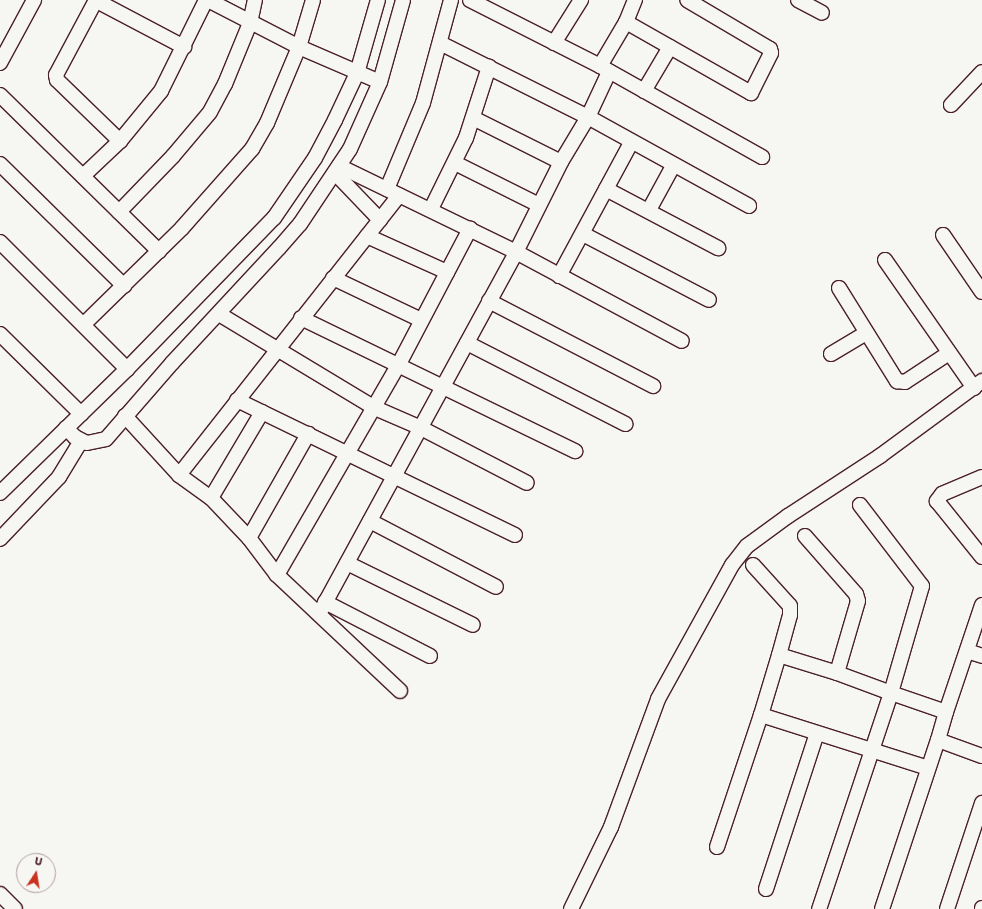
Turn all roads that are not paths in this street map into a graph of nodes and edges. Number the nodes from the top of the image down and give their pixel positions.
1 (34, 0) edge
2 (95, 0) edge
3 (207, 0) edge
4 (255, 0) edge
5 (313, 0) edge
6 (378, 0) edge
7 (403, 0) edge
8 (451, 0) edge
9 (470, 0) edge
10 (580, 0) edge
11 (635, 0) edge
12 (687, 0) edge
13 (798, 0) edge
14 (822, 13) dead end
15 (250, 22) junction
16 (626, 22) junction
17 (440, 43) junction
18 (554, 43) junction
19 (299, 47) junction
20 (670, 47) junction
21 (184, 48) junction
22 (0, 62) edge
23 (489, 67) junction
24 (604, 69) junction
25 (982, 72) edge
26 (369, 77) junction
27 (644, 91) junction
28 (0, 94) edge
29 (951, 105) dead end
30 (588, 117) junction
31 (473, 118) junction
32 (120, 141) junction
33 (631, 143) junction
34 (762, 157) dead end
35 (561, 162) junction
36 (456, 163) junction
37 (0, 164) edge
38 (673, 166) junction
39 (337, 169) junction
40 (83, 176) junction
41 (606, 189) junction
42 (393, 192) junction
43 (538, 205) junction
44 (749, 206) dead end
45 (431, 209) junction
46 (649, 210) junction
47 (119, 212) junction
48 (380, 220) junction
49 (470, 229) junction
50 (583, 234) junction
51 (943, 235) dead end
52 (367, 236) junction
53 (0, 242) edge
54 (718, 248) dead end
55 (159, 252) junction
56 (516, 252) junction
57 (885, 260) dead end
58 (447, 272) junction
59 (559, 276) junction
60 (333, 278) junction
61 (124, 286) junction
62 (839, 288) dead end
63 (982, 292) edge
64 (709, 300) dead end
65 (489, 301) junction
66 (219, 314) junction
67 (302, 318) junction
68 (421, 320) junction
69 (84, 324) junction
70 (866, 333) junction
71 (0, 334) edge
72 (682, 341) dead end
73 (467, 343) junction
74 (277, 349) junction
75 (949, 353) junction
76 (831, 354) dead end
77 (399, 364) junction
78 (127, 369) junction
79 (978, 384) edge
80 (444, 386) junction
81 (653, 386) dead end
82 (237, 400) junction
83 (375, 408) junction
84 (262, 412) junction
85 (82, 414) junction
86 (125, 416) junction
87 (624, 424) dead end
88 (66, 428) junction
89 (421, 428) junction
90 (308, 434) junction
91 (89, 442) junction
92 (575, 451) dead end
93 (179, 475) junction
94 (982, 476) edge
95 (527, 483) dead end
96 (0, 493) edge
97 (211, 498) junction
98 (860, 505) dead end
99 (370, 521) junction
100 (515, 535) dead end
101 (805, 536) dead end
102 (249, 538) junction
103 (0, 539) edge
104 (982, 557) edge
105 (347, 563) junction
106 (753, 565) dead end
107 (277, 576) junction
108 (496, 586) dead end
109 (982, 604) edge
110 (322, 608) junction
111 (473, 625) dead end
112 (967, 651) junction
113 (779, 655) junction
114 (430, 656) dead end
115 (982, 656) edge
116 (837, 674) junction
117 (400, 691) dead end
118 (891, 693) junction
119 (946, 712) junction
120 (761, 715) junction
121 (817, 732) junction
122 (938, 740) junction
123 (872, 750) junction
124 (982, 756) edge
125 (928, 768) junction
126 (982, 803) edge
127 (717, 847) dead end
128 (766, 888) dead end
129 (0, 894) edge
130 (15, 909) edge
131 (571, 909) edge
132 (819, 909) edge
133 (882, 909) edge
134 (947, 909) edge

1 - 22 street
2 - 21 street
2 - 32 street
3 - 15 street
3 - 21 street
4 - 15 street
5 - 19 street
6 - 26 street
7 - 26 street
8 - 17 street
9 - 18 street
10 - 18 street
11 - 16 street
12 - 20 street
13 - 14 street
15 - 19 street
15 - 47 street
16 - 20 street
16 - 24 street
17 - 23 street
17 - 42 street
18 - 24 street
19 - 26 street
19 - 55 street
20 - 27 street
21 - 32 street
23 - 30 street
23 - 31 street
24 - 27 street
24 - 30 street
25 - 29 street
26 - 39 street
26 - 78 street
27 - 34 street
28 - 40 street
30 - 33 street
30 - 35 street
31 - 35 street
31 - 36 street
32 - 40 street
33 - 38 street
33 - 41 street
35 - 43 street
36 - 43 street
36 - 45 street
37 - 61 street
38 - 44 street
38 - 46 street
39 - 42 street
39 - 48 street
39 - 66 street
40 - 47 street
41 - 46 street
41 - 50 street
42 - 45 street
42 - 48 street
43 - 56 street
45 - 49 street
46 - 54 street
47 - 55 street
48 - 52 street
49 - 56 street
49 - 58 street
50 - 59 street
50 - 64 street
51 - 63 street
52 - 58 street
52 - 60 street
53 - 69 street
55 - 61 street
56 - 59 street
56 - 65 street
57 - 75 street
58 - 68 street
59 - 72 street
60 - 67 street
60 - 68 street
61 - 69 street
62 - 70 street
65 - 73 street
65 - 81 street
66 - 74 street
66 - 86 street
67 - 74 street
67 - 77 street
68 - 77 street
69 - 78 street
70 - 75 street
70 - 76 street
71 - 85 street
73 - 80 street
73 - 87 street
74 - 82 street
74 - 83 street
75 - 79 street
77 - 80 street
77 - 83 street
78 - 85 street
79 - 131 street
80 - 89 street
80 - 92 street
82 - 84 street
82 - 93 street
83 - 89 street
83 - 107 street
84 - 90 street
84 - 97 street
85 - 88 street
86 - 91 street
86 - 93 street
88 - 91 street
88 - 96 street
89 - 95 street
89 - 99 street
90 - 100 street
90 - 102 street
91 - 103 street
93 - 97 street
94 - 104 street
97 - 102 street
98 - 118 street
99 - 105 street
99 - 108 street
101 - 116 street
102 - 107 street
105 - 110 street
105 - 111 street
106 - 113 street
107 - 110 street
109 - 112 street
110 - 114 street
110 - 117 street
112 - 115 street
112 - 119 street
113 - 116 street
113 - 120 street
116 - 118 street
118 - 119 street
118 - 123 street
119 - 122 street
120 - 121 street
120 - 127 street
121 - 123 street
121 - 128 street
122 - 124 street
122 - 125 street
123 - 125 street
123 - 132 street
125 - 133 street
126 - 134 street
129 - 130 street

